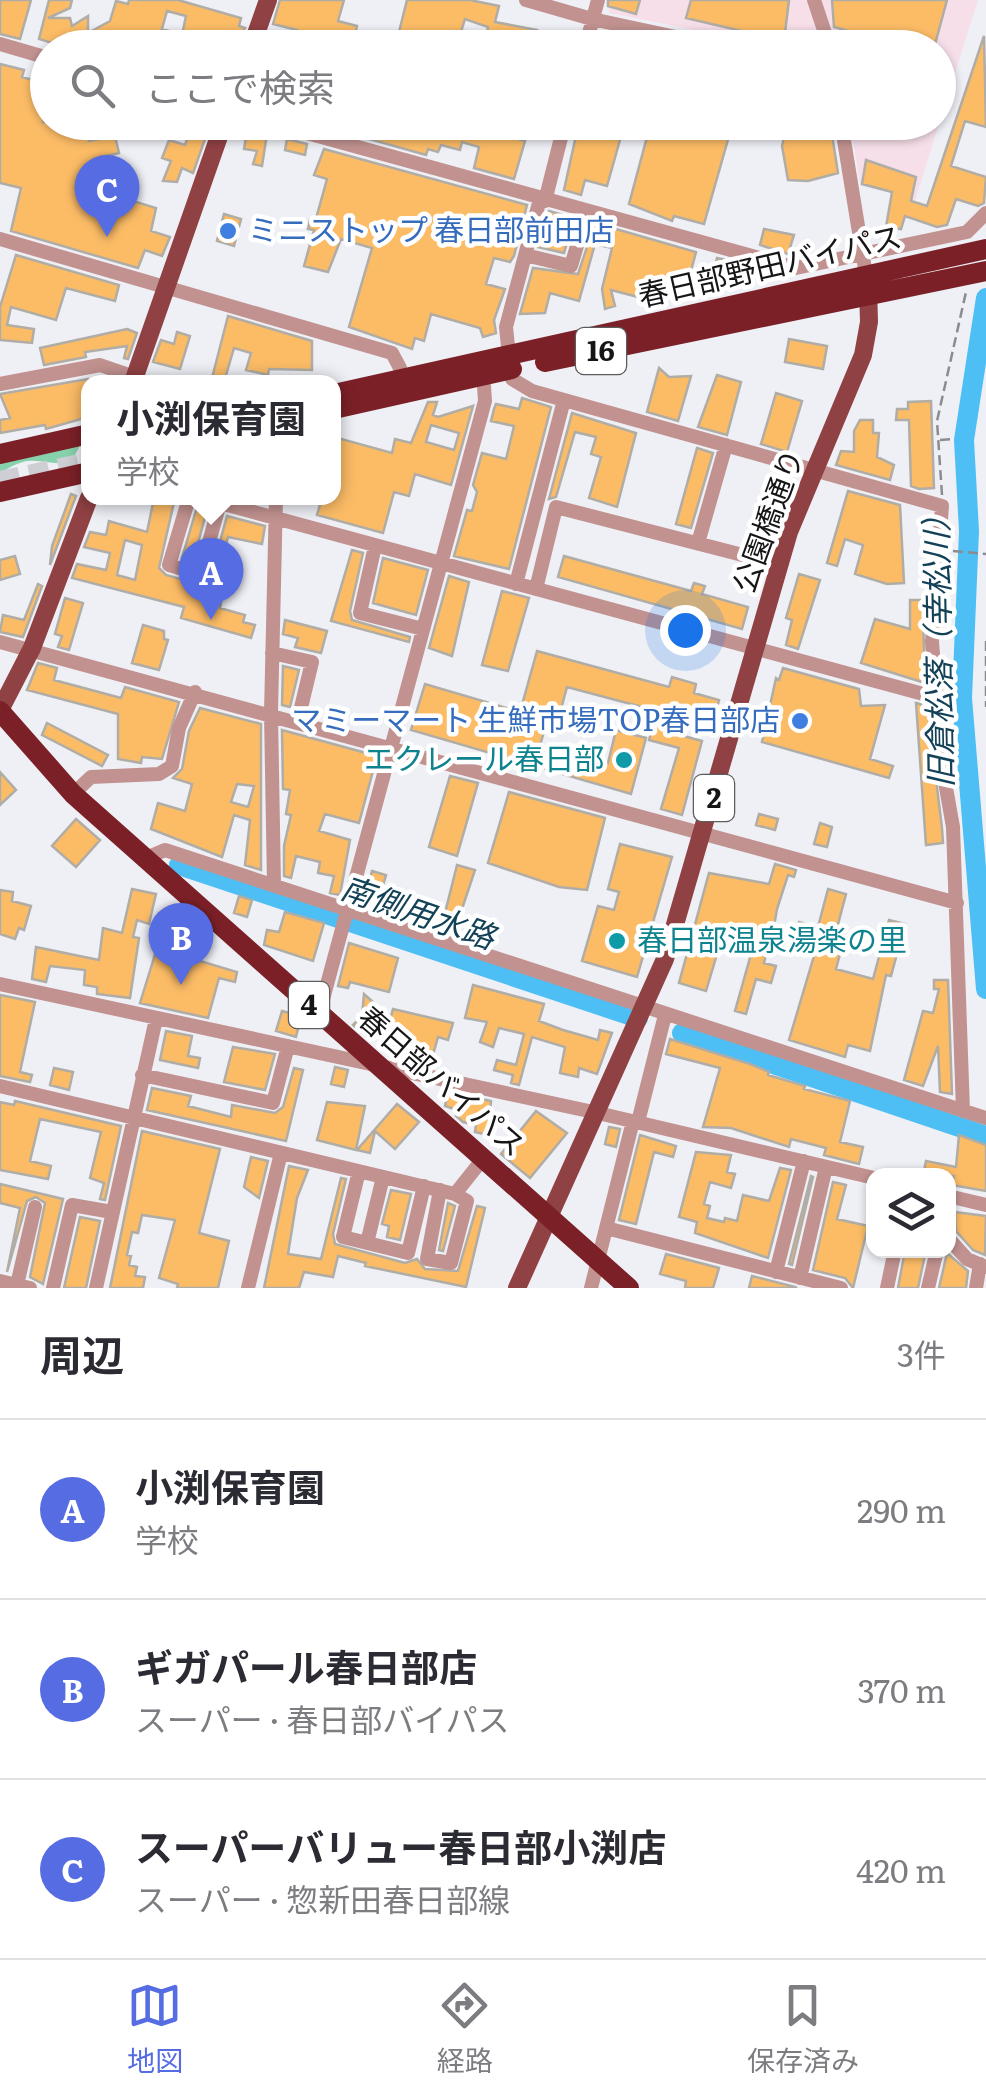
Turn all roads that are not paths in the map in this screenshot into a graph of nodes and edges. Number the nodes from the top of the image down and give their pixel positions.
1 (268, 0) edge
2 (526, 0) edge
3 (598, 0) edge
4 (814, 0) edge
5 (592, 20) junction
6 (257, 30) edge
7 (590, 30) edge
8 (671, 30) edge
9 (824, 30) edge
10 (0, 44) edge
11 (30, 53) edge
12 (218, 140) edge
13 (331, 140) edge
14 (560, 140) edge
15 (844, 140) edge
16 (543, 200) junction
17 (587, 212) junction
18 (986, 213) edge
19 (0, 239) edge
20 (986, 249) edge
21 (525, 255) junction
22 (986, 271) edge
23 (866, 275) junction
24 (165, 290) junction
25 (644, 342) junction
26 (503, 357) junction
27 (400, 368) junction
28 (123, 375) edge
29 (136, 375) edge
30 (512, 379) junction
31 (341, 380) edge
32 (0, 384) edge
33 (484, 386) junction
34 (341, 392) edge
35 (564, 400) junction
36 (341, 407) edge
37 (341, 420) edge
38 (81, 436) edge
39 (726, 444) junction
40 (0, 454) edge
41 (814, 469) junction
42 (81, 474) edge
43 (0, 492) edge
44 (86, 505) edge
45 (187, 505) edge
46 (219, 505) edge
47 (227, 505) edge
48 (276, 505) edge
49 (275, 519) junction
50 (698, 544) junction
51 (376, 546) junction
52 (442, 564) junction
53 (778, 564) junction
54 (516, 584) junction
55 (536, 589) junction
56 (423, 629) junction
57 (0, 642) edge
58 (32, 648) junction
59 (755, 649) junction
60 (272, 652) junction
61 (196, 692) junction
62 (938, 698) junction
63 (0, 711) edge
64 (271, 713) junction
65 (298, 720) junction
66 (391, 746) junction
67 (72, 794) junction
68 (706, 832) junction
69 (144, 859) junction
70 (274, 885) junction
71 (957, 903) junction
72 (347, 917) junction
73 (0, 984) edge
74 (646, 1009) junction
75 (318, 1014) junction
76 (665, 1015) junction
77 (156, 1019) junction
78 (288, 1046) junction
79 (377, 1064) junction
80 (142, 1074) junction
81 (0, 1086) edge
82 (598, 1113) junction
83 (974, 1114) edge
84 (132, 1118) junction
85 (635, 1122) junction
86 (280, 1153) junction
87 (482, 1160) junction
88 (804, 1162) junction
89 (826, 1167) junction
90 (359, 1171) junction
91 (866, 1176) edge
92 (383, 1177) junction
93 (424, 1186) junction
94 (956, 1199) edge
95 (986, 1205) edge
96 (36, 1207) dead end
97 (112, 1212) junction
98 (551, 1215) junction
99 (606, 1228) junction
100 (367, 1243) junction
101 (956, 1249) edge
102 (893, 1258) edge
103 (935, 1258) edge
104 (598, 1260) junction
105 (983, 1265) edge
106 (776, 1272) junction
107 (800, 1278) junction
108 (12, 1285) edge
109 (53, 1288) edge
110 (96, 1288) edge
111 (248, 1288) edge
112 (518, 1288) edge
113 (592, 1288) edge
114 (629, 1288) edge
115 (841, 1288) edge
116 (887, 1288) edge
117 (928, 1288) edge
118 (976, 1288) edge

1 - 6 main road
2 - 5 street
3 - 5 street
4 - 9 street
5 - 7 street
5 - 8 street
10 - 11 street
12 - 24 main road
13 - 16 street
14 - 16 street
15 - 23 street
16 - 17 street
16 - 21 street
17 - 21 street
17 - 23 street
18 - 23 street
19 - 24 street
20 - 23 highway, 春日部野田バイパス / 16
21 - 26 street
22 - 23 highway, 春日部野田バイパス / 16
23 - 25 highway, 春日部野田バイパス / 16
23 - 26 highway, 春日部野田バイパス / 16
23 - 41 main road, 公園橋通り / 2
24 - 27 street
24 - 29 main road
25 - 30 highway, 16
25 - 36 highway, 春日部野田バイパス / 16
26 - 27 highway, 16
26 - 34 highway, 春日部野田バイパス / 16
27 - 31 highway, 16
28 - 32 street
30 - 33 highway, 16
30 - 35 street
33 - 37 highway, 16
33 - 52 street
35 - 39 street
35 - 54 street
38 - 40 highway
39 - 41 street
39 - 50 street
41 - 53 main road, 公園橋通り / 2
41 - 62 street
42 - 43 highway
44 - 58 main road
45 - 46 street
47 - 49 street
48 - 49 street
49 - 51 street
49 - 60 street
50 - 53 street
50 - 55 street
51 - 52 street
51 - 56 street
52 - 54 street
52 - 56 street
53 - 59 main road, 公園橋通り / 2
54 - 55 street
55 - 59 street
56 - 66 street
57 - 58 street
58 - 61 street
58 - 63 main road
59 - 62 street
59 - 68 main road, 公園橋通り / 2
60 - 64 street
60 - 65 street
61 - 64 street
61 - 67 street
62 - 71 street
63 - 67 highway, 春日部バイパス / 4
64 - 65 street
64 - 70 street
65 - 66 street
66 - 68 street
66 - 72 street
67 - 69 highway, 春日部バイパス / 4
68 - 71 street
68 - 74 main road, 公園橋通り / 2
69 - 70 street
69 - 75 highway, 春日部バイパス / 4
70 - 72 street
71 - 83 street
72 - 74 street
72 - 75 street
73 - 77 street
74 - 76 street
74 - 82 main road, 公園橋通り / 2
75 - 79 highway, 春日部バイパス / 4
76 - 83 street
76 - 85 street
77 - 78 street
77 - 80 street
78 - 79 street
78 - 80 street
79 - 82 street
79 - 87 highway, 春日部バイパス / 4
80 - 84 street
81 - 84 street
82 - 85 street
82 - 98 main road, 公園橋通り / 2
84 - 86 street
84 - 97 street
85 - 88 street
85 - 99 street
86 - 90 street
86 - 111 street
87 - 93 street
87 - 98 highway, 春日部バイパス / 4
88 - 89 street
88 - 106 street
89 - 91 street
89 - 107 street
90 - 92 street
90 - 100 street
92 - 93 street
92 - 100 street
93 - 100 street
94 - 95 street
96 - 108 street
97 - 109 street
97 - 110 street
98 - 104 highway, 春日部バイパス / 4
98 - 112 main road, 公園橋通り / 2
99 - 104 street
99 - 106 street
101 - 105 street
102 - 116 street
103 - 117 street
104 - 113 street
104 - 114 highway, 春日部バイパス / 4
105 - 118 street
106 - 107 street
107 - 115 street

